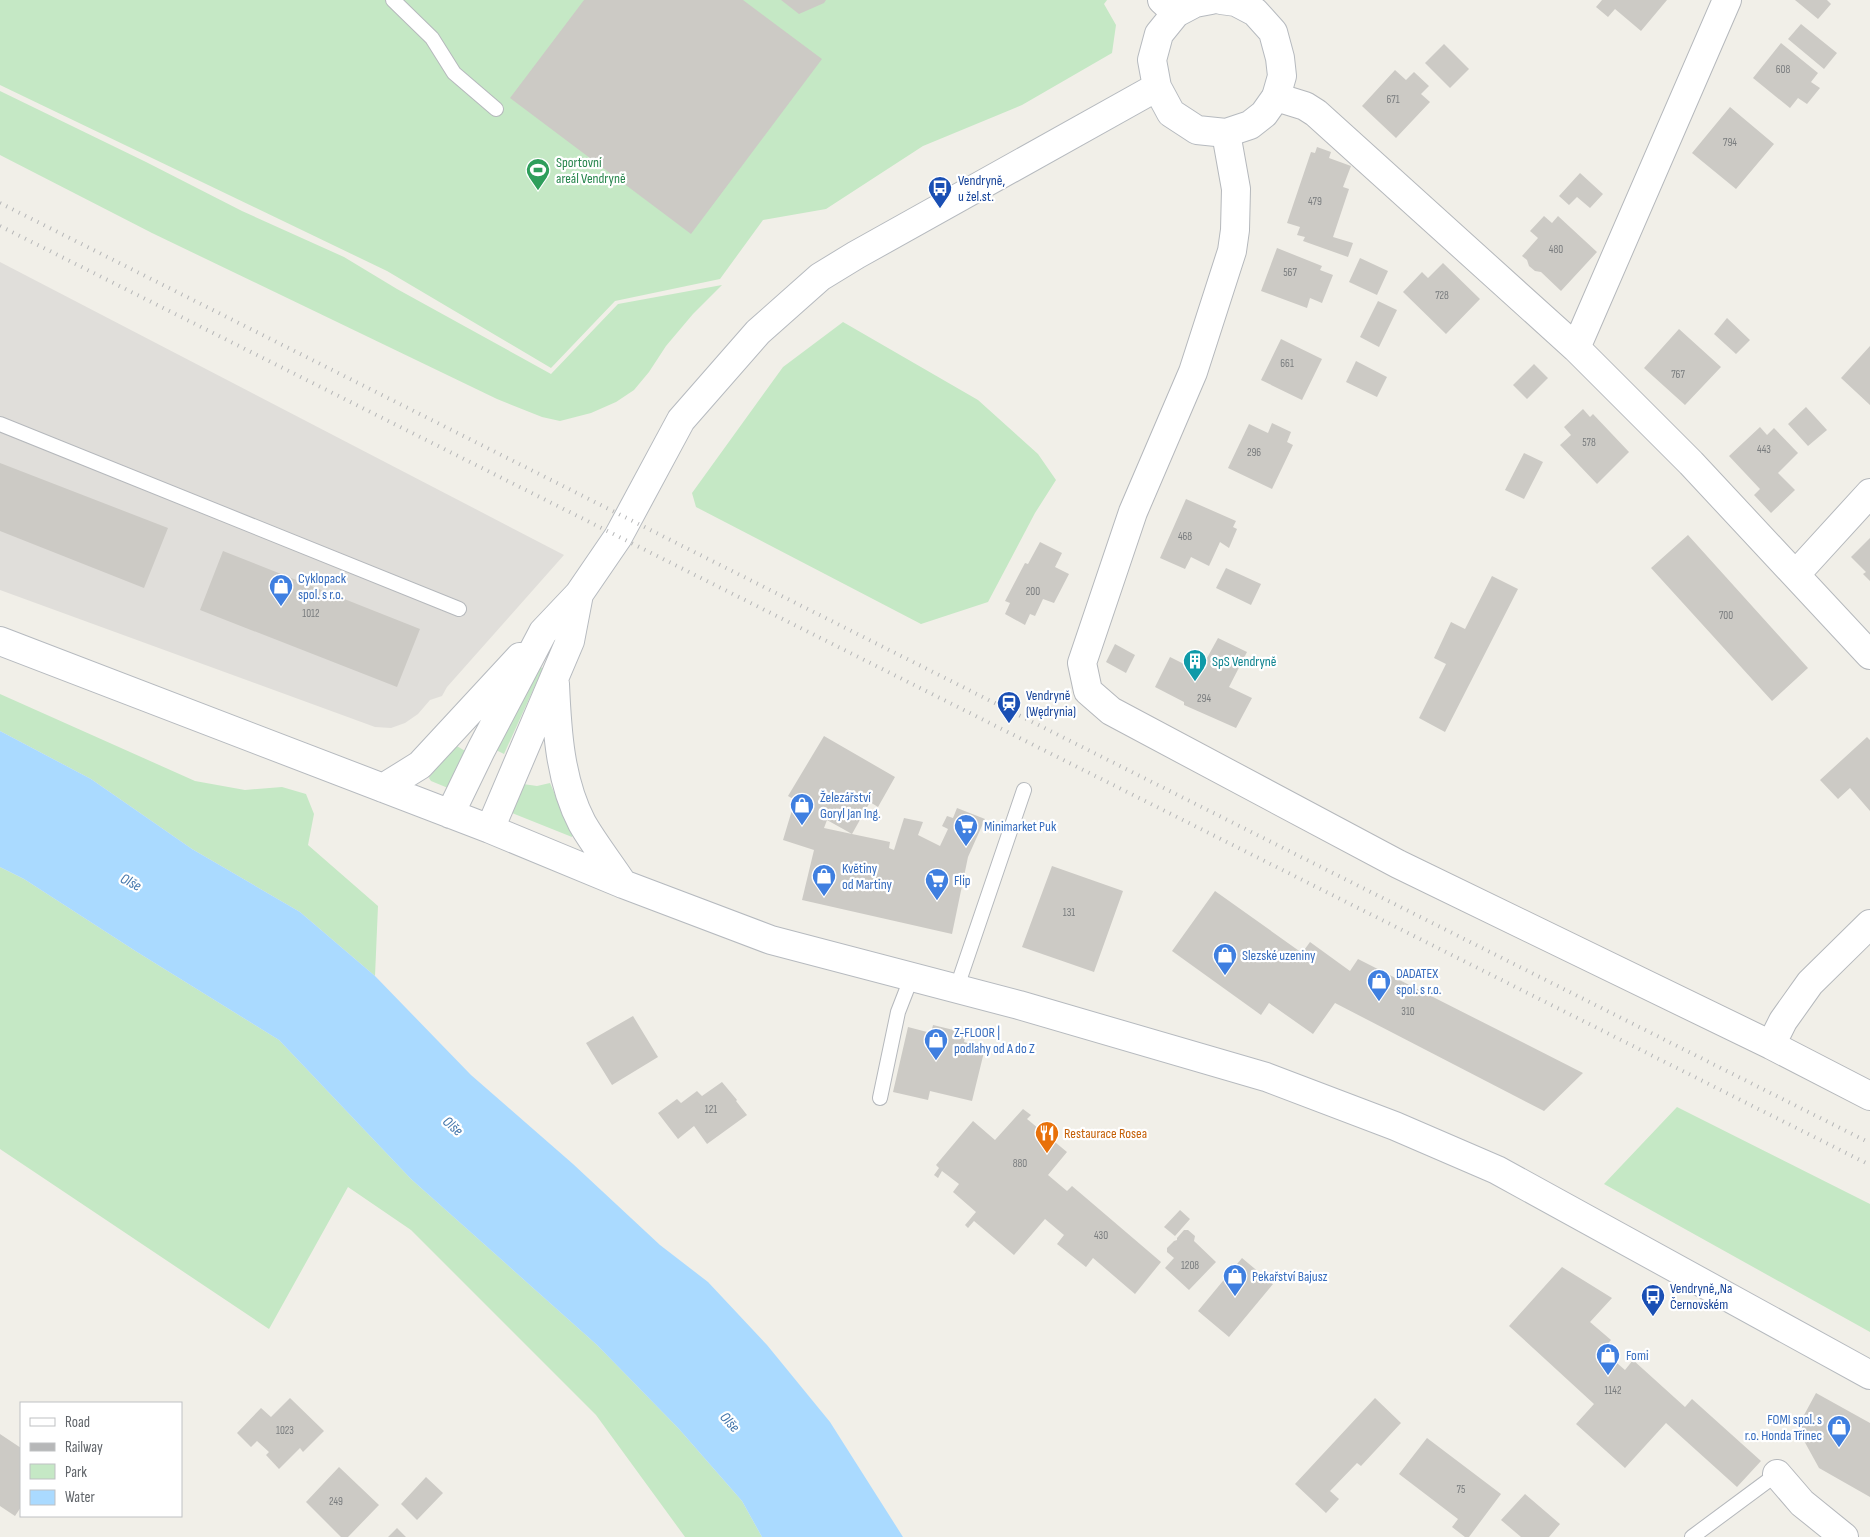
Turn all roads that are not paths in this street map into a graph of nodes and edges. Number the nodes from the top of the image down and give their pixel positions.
1 (392, 0) edge
2 (1211, 0) edge
3 (1221, 0) edge
4 (1727, 0) edge
5 (1260, 6) edge
6 (1169, 7) edge
7 (1157, 87) junction
8 (1276, 97) junction
9 (496, 109) dead end
10 (1226, 133) junction
11 (1576, 348) junction
12 (0, 424) edge
13 (1870, 493) edge
14 (1796, 574) junction
15 (579, 594) junction
16 (459, 609) dead end
17 (543, 632) junction
18 (0, 641) edge
19 (1870, 655) edge
20 (555, 676) junction
21 (383, 788) junction
22 (1024, 790) dead end
23 (450, 814) junction
24 (490, 829) junction
25 (623, 884) junction
26 (1870, 924) edge
27 (912, 976) junction
28 (957, 987) junction
29 (1772, 1045) junction
30 (1870, 1096) edge
31 (880, 1098) dead end
32 (1870, 1375) edge
33 (1777, 1474) joint
34 (1692, 1537) edge
35 (1844, 1537) edge

1 - 9 lane
2 - 6 street
3 - 5 street
4 - 11 street
5 - 8 street
6 - 7 street
7 - 10 street
7 - 15 street
8 - 10 street
8 - 11 street
10 - 29 street
11 - 14 street
12 - 16 lane
13 - 14 street
14 - 19 street
15 - 17 street
15 - 20 street
17 - 21 street
17 - 23 street
18 - 21 street
20 - 24 street
20 - 25 street
21 - 23 street
22 - 28 lane
23 - 24 street
24 - 25 street
25 - 27 street
26 - 29 street
27 - 28 street
27 - 31 lane
28 - 32 street
29 - 30 street
33 - 34 lane
33 - 35 street

